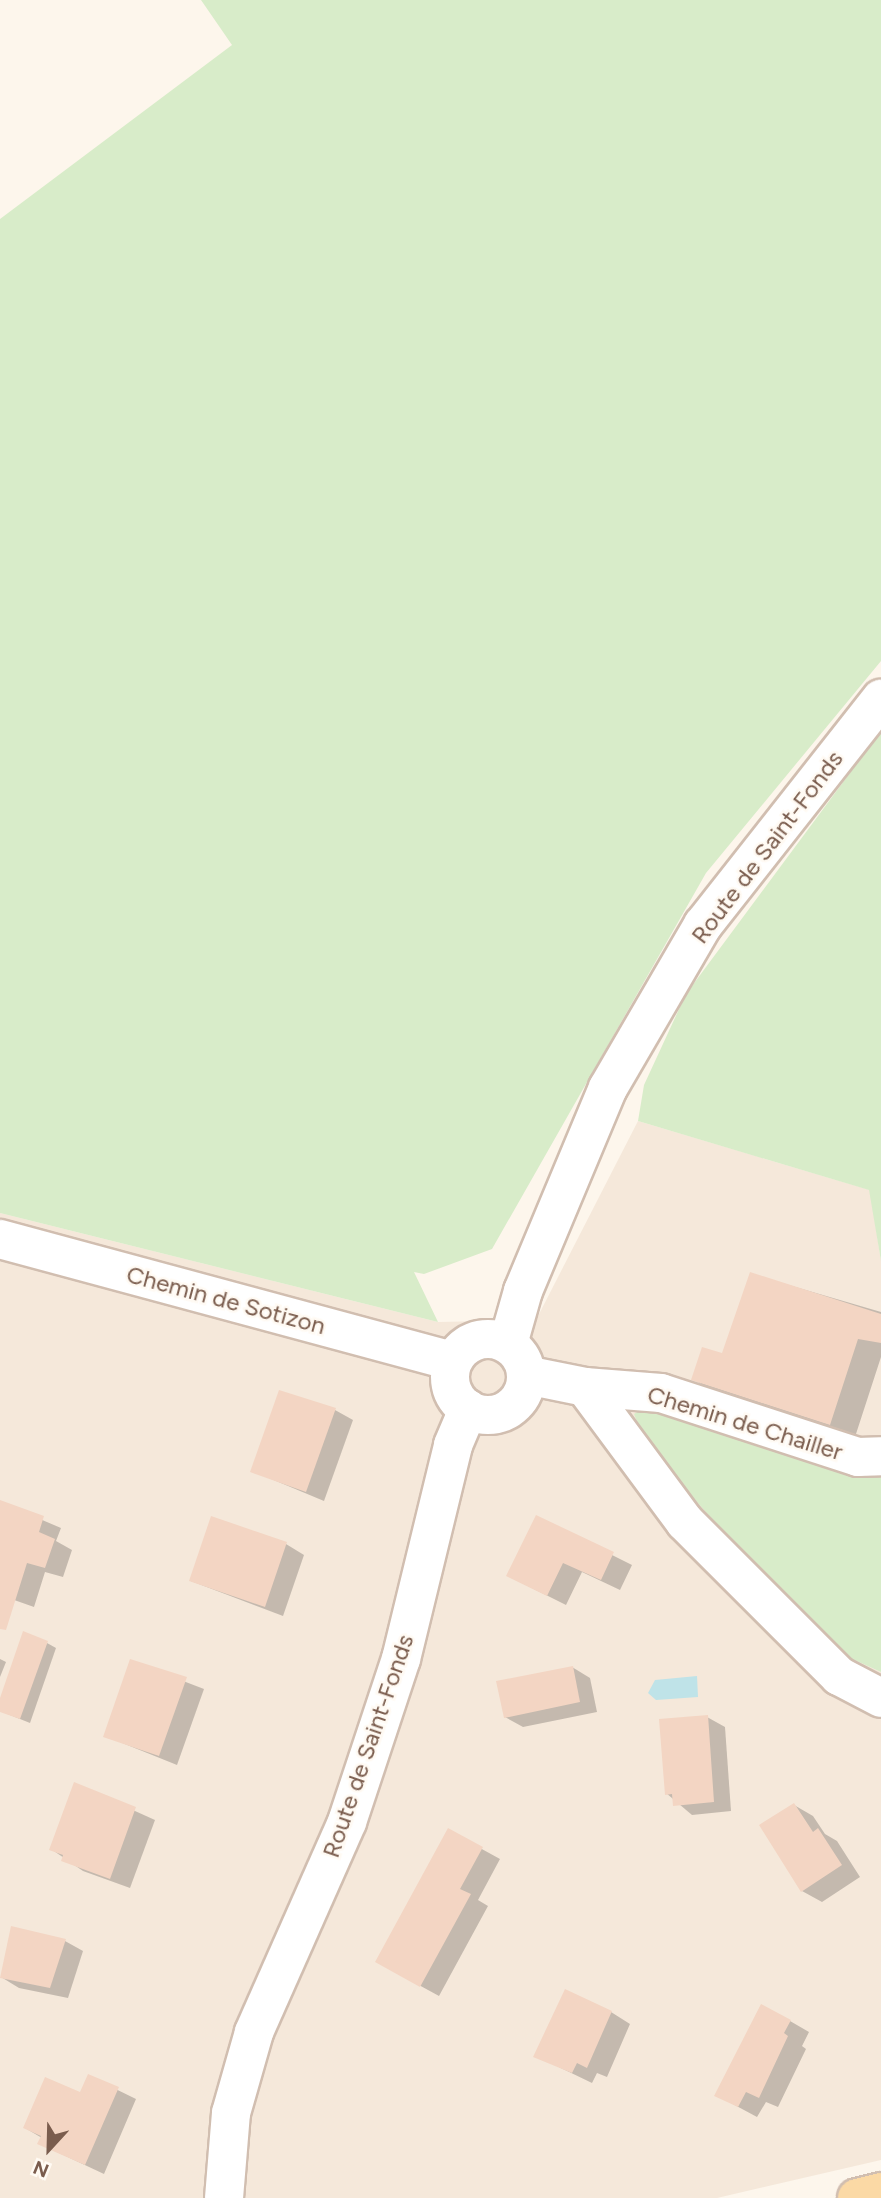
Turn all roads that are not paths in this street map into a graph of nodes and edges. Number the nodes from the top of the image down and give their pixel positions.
1 (881, 699) edge
2 (0, 1239) edge
3 (517, 1359) junction
4 (452, 1361) junction
5 (585, 1387) junction
6 (468, 1409) junction
7 (881, 1456) edge
8 (881, 1698) edge
9 (881, 2192) edge
10 (224, 2198) edge
11 (857, 2198) edge

1 - 3 street, Route de Saint-Fonds
2 - 4 street, Chemin de Sotizon
3 - 4 street
3 - 5 street, Chemin de Chailler
3 - 6 street
4 - 6 street
5 - 7 street, Chemin de Chailler
5 - 8 street
6 - 10 street, Route de Saint-Fonds
9 - 11 main road

